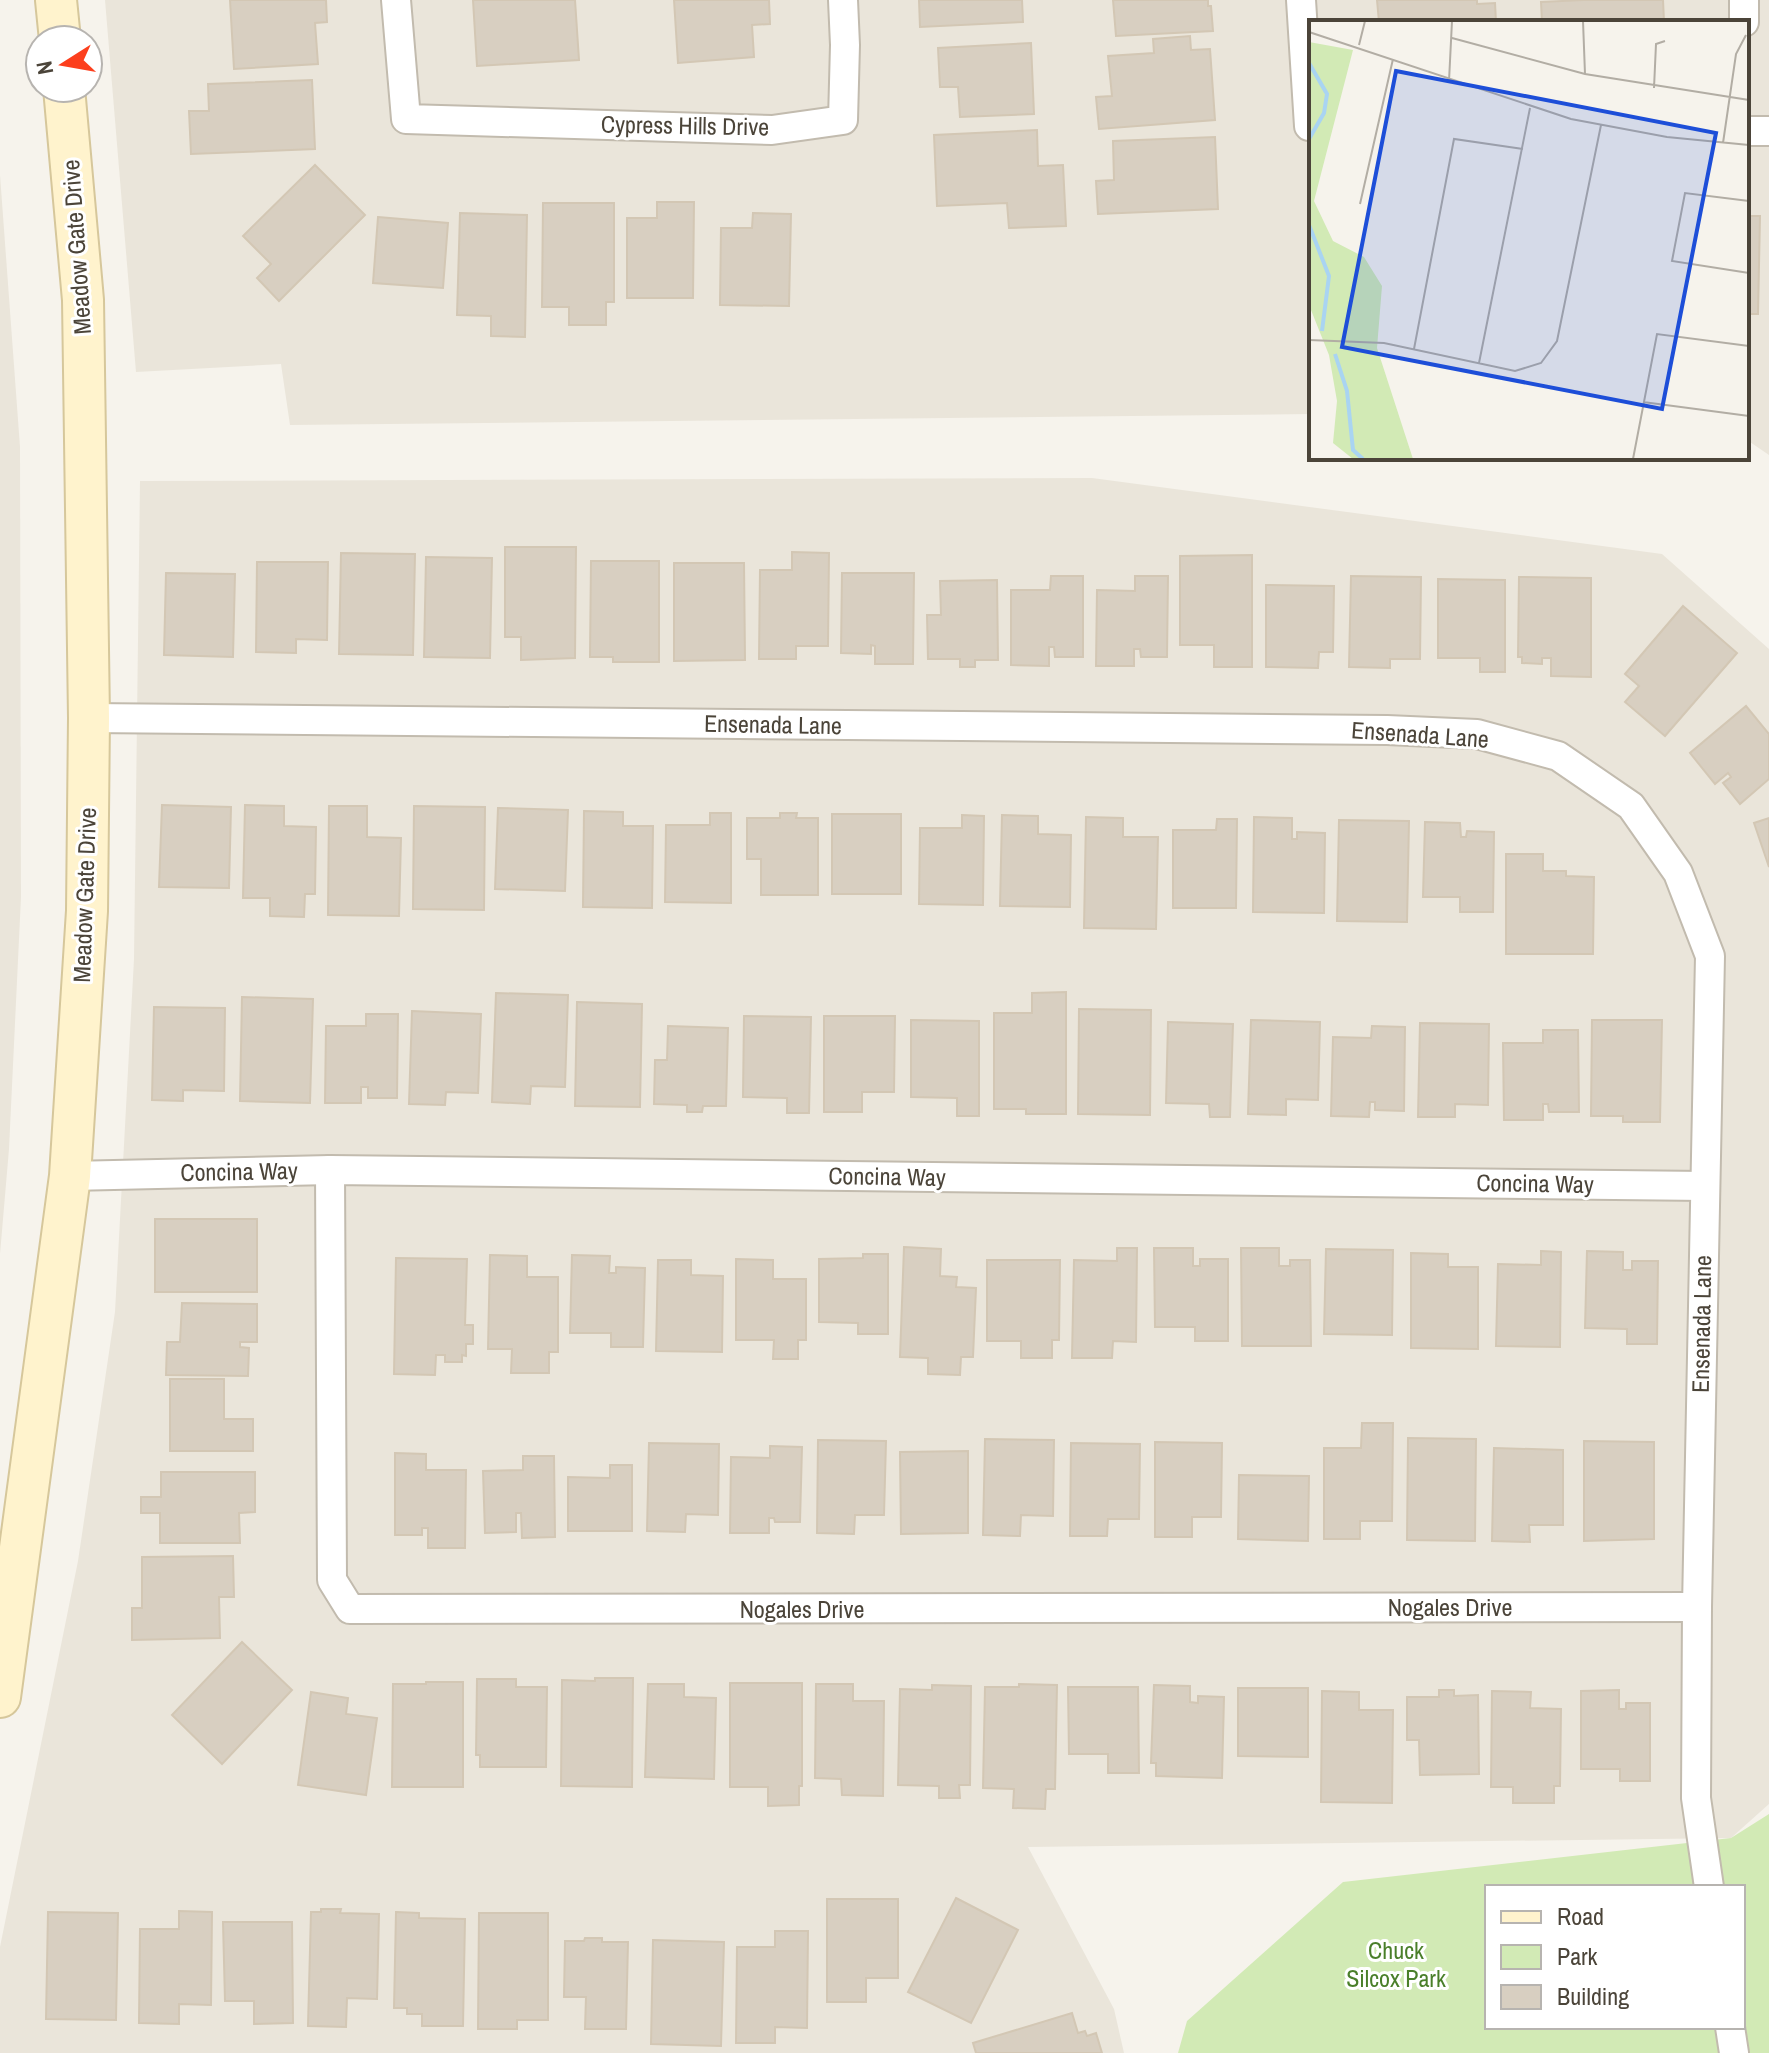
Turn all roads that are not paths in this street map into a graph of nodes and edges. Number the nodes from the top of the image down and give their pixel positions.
1 (56, 0) edge
2 (396, 0) edge
3 (843, 0) edge
4 (1301, 0) edge
5 (58, 24) edge
6 (65, 104) edge
7 (1309, 126) edge
8 (89, 718) junction
9 (330, 1170) junction
10 (70, 1176) junction
11 (1705, 1186) junction
12 (1697, 1607) junction
13 (0, 1697) edge
14 (1709, 1885) edge
15 (1730, 2029) edge
16 (1734, 2053) edge

1 - 5 street
2 - 3 street, Cypress Hills Drive
4 - 7 street
6 - 8 street, Meadow Gate Drive
8 - 10 street, Meadow Gate Drive
8 - 11 street, Ensenada Lane
9 - 10 street, Concina Way
9 - 11 street, Concina Way
9 - 12 street, Nogales Drive
10 - 13 street, Meadow Gate Drive
11 - 12 street, Ensenada Lane
12 - 14 street, Ensenada Lane
15 - 16 street

